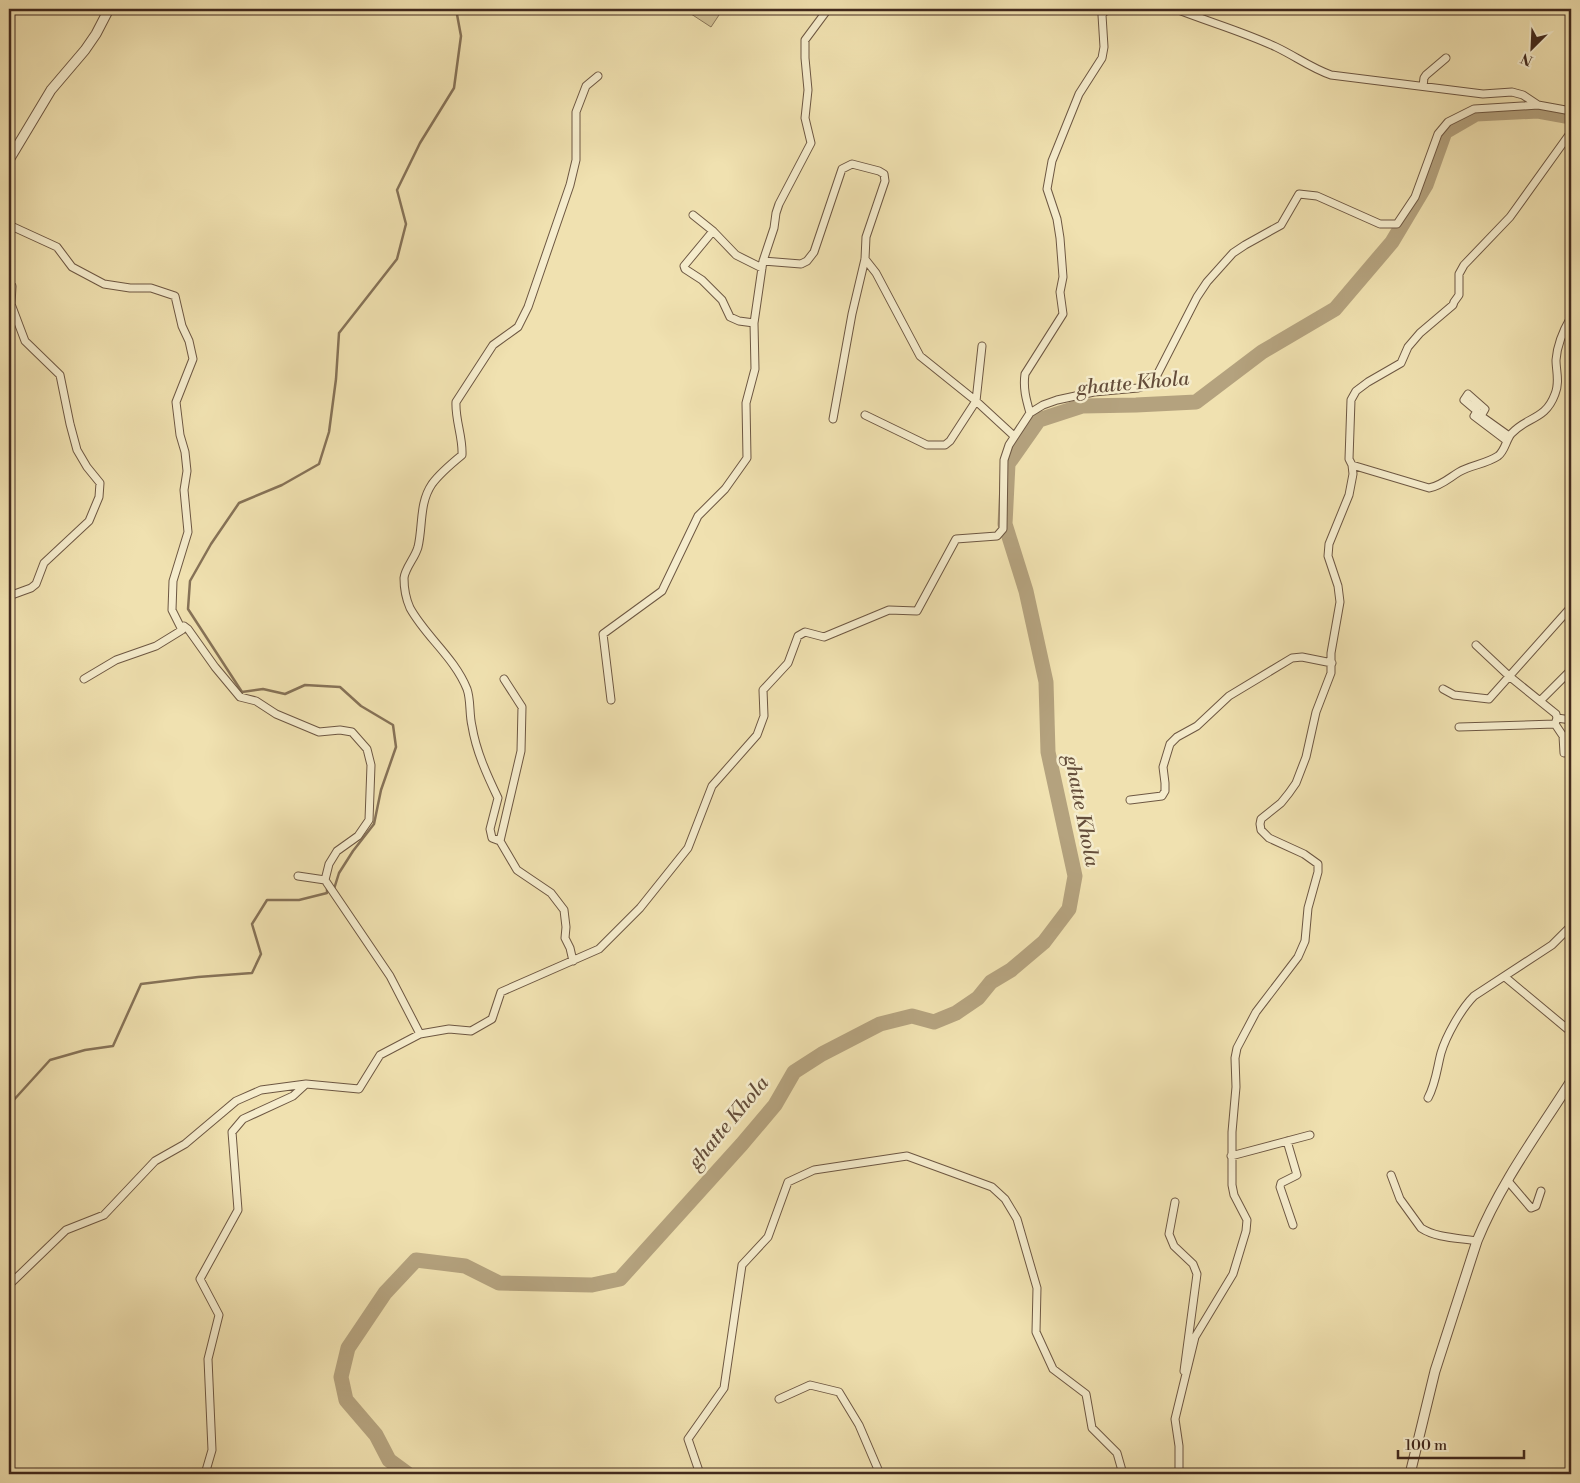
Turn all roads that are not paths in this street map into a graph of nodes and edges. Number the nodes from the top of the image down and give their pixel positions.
1 (109, 9) edge
2 (828, 9) edge
3 (1117, 9) edge
4 (1176, 9) edge
5 (1446, 58) dead end
6 (598, 76) dead end
7 (1423, 86) junction
8 (1538, 105) junction
9 (1571, 111) edge
10 (1571, 133) edge
11 (9, 160) edge
12 (693, 215) dead end
13 (9, 225) edge
14 (713, 230) junction
15 (865, 259) junction
16 (763, 265) junction
17 (9, 284) edge
18 (1570, 322) edge
19 (754, 323) junction
20 (982, 346) dead end
21 (976, 401) junction
22 (1030, 413) junction
23 (865, 415) dead end
24 (833, 419) dead end
25 (1014, 436) junction
26 (1508, 439) junction
27 (1352, 465) junction
28 (9, 596) edge
29 (1571, 607) edge
30 (182, 630) junction
31 (1476, 645) dead end
32 (1332, 663) junction
33 (1570, 673) edge
34 (1509, 676) junction
35 (84, 679) dead end
36 (504, 679) dead end
37 (1443, 689) dead end
38 (611, 700) dead end
39 (1540, 701) junction
40 (1571, 720) edge
41 (1556, 721) junction
42 (1459, 727) dead end
43 (1564, 753) dead end
44 (1130, 800) dead end
45 (500, 841) junction
46 (298, 876) dead end
47 (325, 880) junction
48 (1571, 927) edge
49 (573, 961) junction
50 (1505, 977) junction
51 (1571, 1032) edge
52 (420, 1034) junction
53 (1571, 1081) edge
54 (306, 1084) junction
55 (1428, 1098) dead end
56 (1310, 1135) dead end
57 (1287, 1141) junction
58 (1231, 1156) junction
59 (1391, 1175) dead end
60 (1508, 1181) junction
61 (1541, 1191) dead end
62 (1175, 1202) dead end
63 (1293, 1225) dead end
64 (1477, 1241) junction
65 (9, 1285) edge
66 (1184, 1381) junction
67 (779, 1399) dead end
68 (205, 1474) edge
69 (700, 1474) edge
70 (880, 1474) edge
71 (1123, 1474) edge
72 (1180, 1474) edge
73 (1410, 1474) edge

1 - 11 street
2 - 16 street
3 - 22 street
4 - 7 street
5 - 7 street
6 - 45 street
7 - 8 street
8 - 9 street
8 - 22 street
10 - 27 street
12 - 14 street
13 - 30 street
14 - 16 street
14 - 19 street
15 - 16 street
15 - 21 street
15 - 24 street
16 - 19 street
17 - 28 street
18 - 26 street
19 - 38 street
20 - 21 street
21 - 23 street
21 - 25 street
22 - 25 street
25 - 49 street
26 - 26 street
26 - 27 street
27 - 32 street
29 - 34 street
30 - 35 street
30 - 47 street
31 - 34 street
32 - 44 street
32 - 58 street
33 - 39 street
34 - 37 street
34 - 39 street
36 - 45 street
39 - 41 street
40 - 41 street
41 - 42 street
41 - 43 street
45 - 49 street
46 - 47 street
47 - 52 street
48 - 50 street
49 - 52 street
50 - 51 street
50 - 55 street
52 - 54 street
53 - 60 street
54 - 65 street
54 - 68 street
56 - 57 street
57 - 58 street
57 - 63 street
58 - 66 street
59 - 64 street
60 - 61 street
60 - 64 street
62 - 66 street
64 - 73 street
66 - 72 street
67 - 70 street
69 - 71 street

